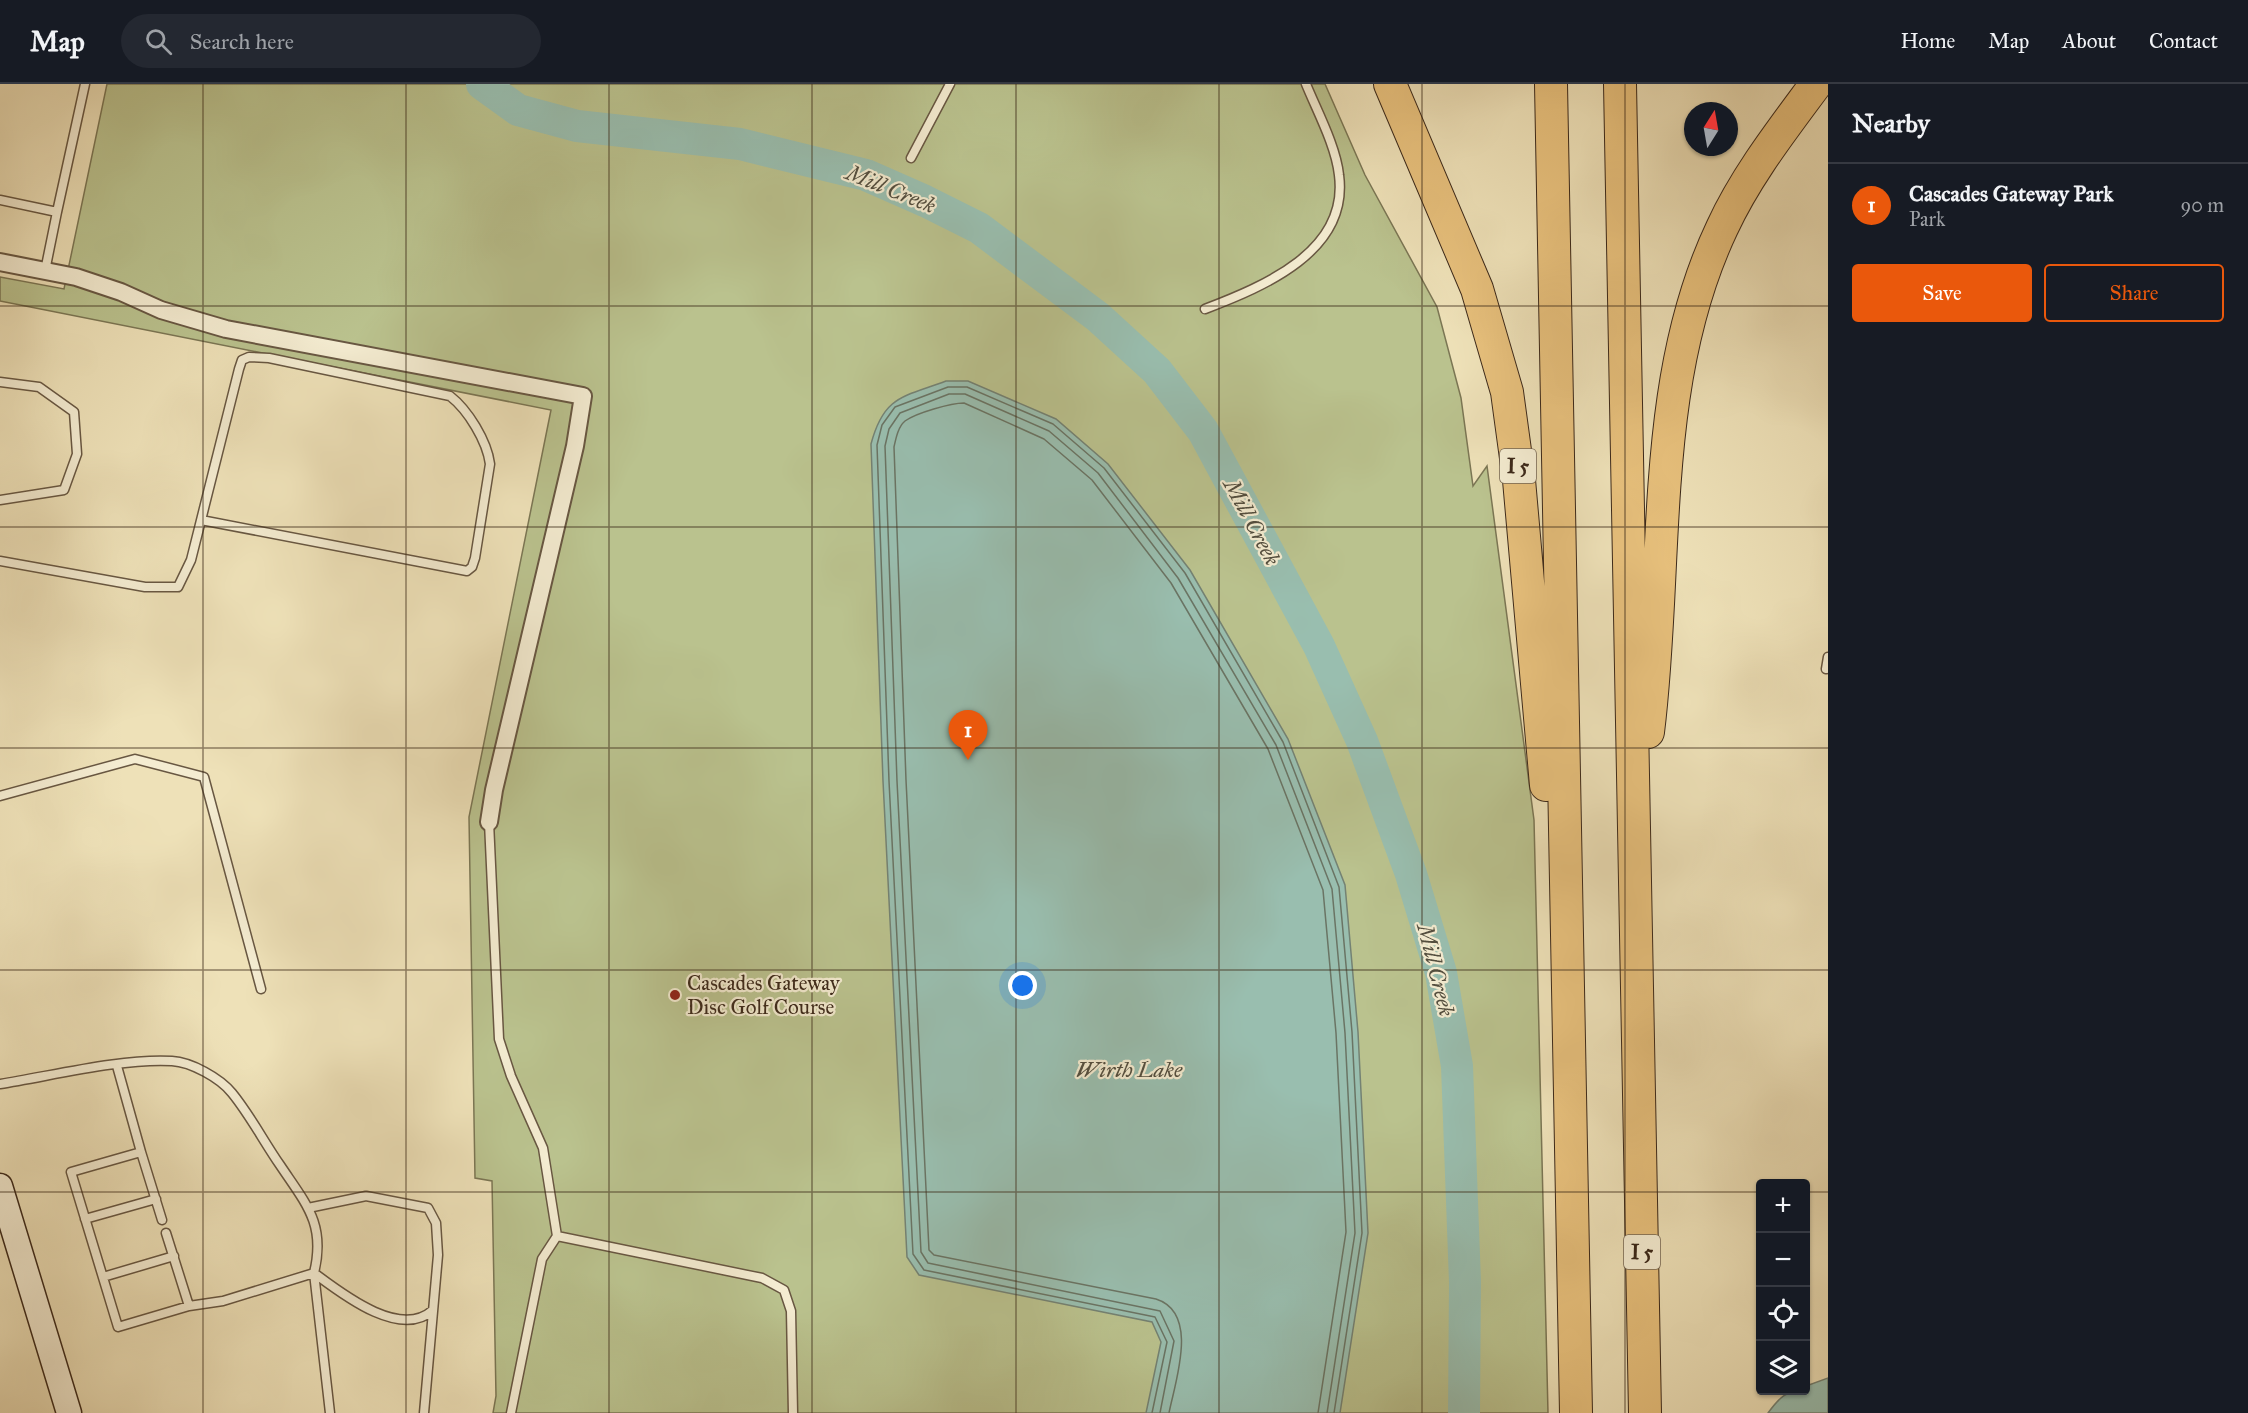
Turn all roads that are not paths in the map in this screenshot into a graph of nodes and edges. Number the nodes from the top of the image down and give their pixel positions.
1 (85, 84) edge
2 (950, 84) edge
3 (1306, 84) edge
4 (1390, 84) edge
5 (1551, 84) edge
6 (1620, 84) edge
7 (1816, 84) edge
8 (911, 158) dead end
9 (0, 200) edge
10 (57, 212) junction
11 (0, 262) edge
12 (45, 271) junction
13 (1205, 309) dead end
14 (0, 382) edge
15 (0, 500) edge
16 (201, 520) junction
17 (0, 561) edge
18 (1828, 657) edge
19 (1826, 669) dead end
20 (0, 796) edge
21 (489, 822) joint
22 (1634, 846) junction
23 (1566, 868) junction
24 (261, 990) dead end
25 (117, 1066) junction
26 (0, 1084) edge
27 (141, 1152) junction
28 (0, 1186) edge
29 (156, 1200) junction
30 (308, 1208) junction
31 (85, 1219) junction
32 (162, 1220) dead end
33 (166, 1233) dead end
34 (557, 1236) junction
35 (174, 1256) junction
36 (314, 1274) junction
37 (103, 1277) junction
38 (189, 1305) junction
39 (433, 1310) junction
40 (69, 1413) edge
41 (330, 1413) edge
42 (424, 1413) edge
43 (511, 1413) edge
44 (793, 1413) edge
45 (1576, 1413) edge
46 (1645, 1413) edge

1 - 10 lane
2 - 8 lane
3 - 13 lane
4 - 23 highway, I 5
5 - 23 highway, I 5
6 - 22 highway, I 5
7 - 22 highway
9 - 10 lane
10 - 12 lane
11 - 12 street
12 - 21 street
14 - 15 lane
16 - 16 lane
16 - 17 lane
18 - 19 lane
20 - 24 lane
21 - 34 lane
22 - 46 highway, I 5
23 - 45 highway, I 5
25 - 26 lane
25 - 27 lane
25 - 30 lane
27 - 29 lane
27 - 31 lane
28 - 40 main road
29 - 31 lane
29 - 32 lane
30 - 36 lane
30 - 39 lane
31 - 37 lane
33 - 35 lane
34 - 43 lane
34 - 44 lane
35 - 37 lane
35 - 38 lane
36 - 38 lane
36 - 39 lane
36 - 41 lane
37 - 38 lane
39 - 42 lane

